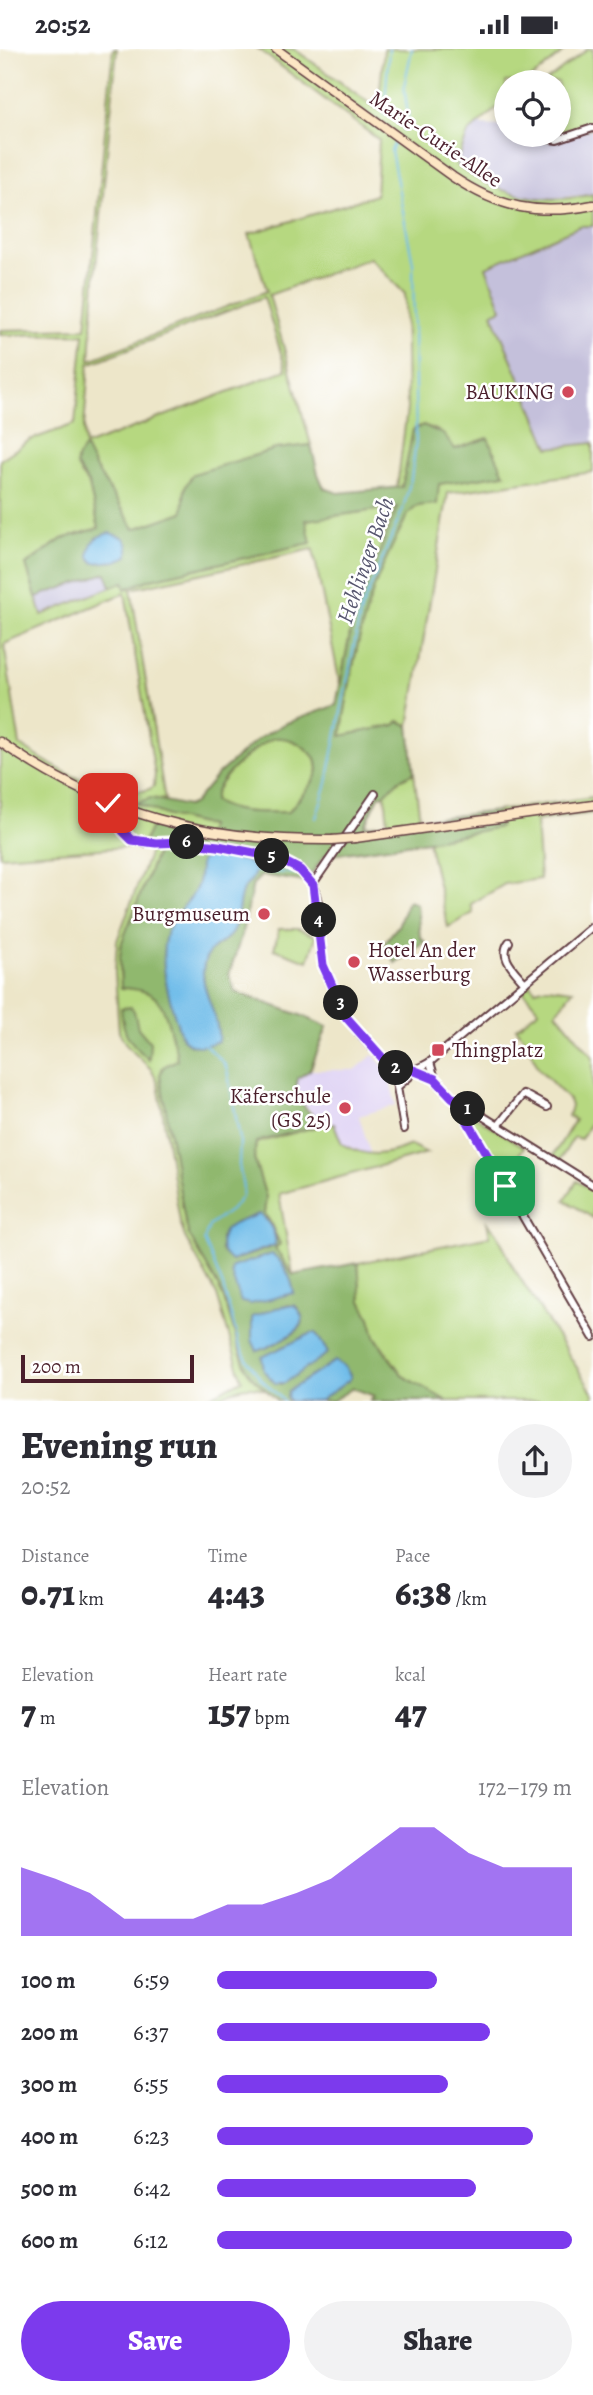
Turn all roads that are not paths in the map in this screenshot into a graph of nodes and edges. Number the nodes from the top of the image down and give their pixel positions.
1 (276, 49) edge
2 (593, 128) edge
3 (571, 135) edge
4 (593, 205) edge
5 (0, 742) edge
6 (375, 794) dead end
7 (108, 803) junction
8 (593, 805) edge
9 (126, 810) junction
10 (121, 825) junction
11 (313, 885) junction
12 (593, 926) edge
13 (509, 942) dead end
14 (525, 983) junction
15 (430, 1062) junction
16 (391, 1065) junction
17 (412, 1070) junction
18 (435, 1079) junction
19 (397, 1087) junction
20 (547, 1107) dead end
21 (468, 1108) junction
22 (498, 1126) junction
23 (404, 1129) dead end
24 (593, 1185) edge
25 (593, 1335) edge

1 - 4 street, Marie-Curie-Allee
2 - 3 street
5 - 7 street
6 - 11 street
7 - 9 street
7 - 10 street
8 - 9 street, bridge
9 - 10 street
10 - 11 street
11 - 16 street
12 - 14 street
13 - 14 street
14 - 15 street
15 - 17 street
15 - 18 street
16 - 17 street
16 - 19 street
17 - 18 street
17 - 19 street
18 - 21 street
19 - 23 street
20 - 22 street
21 - 22 street
21 - 25 street
22 - 24 street

